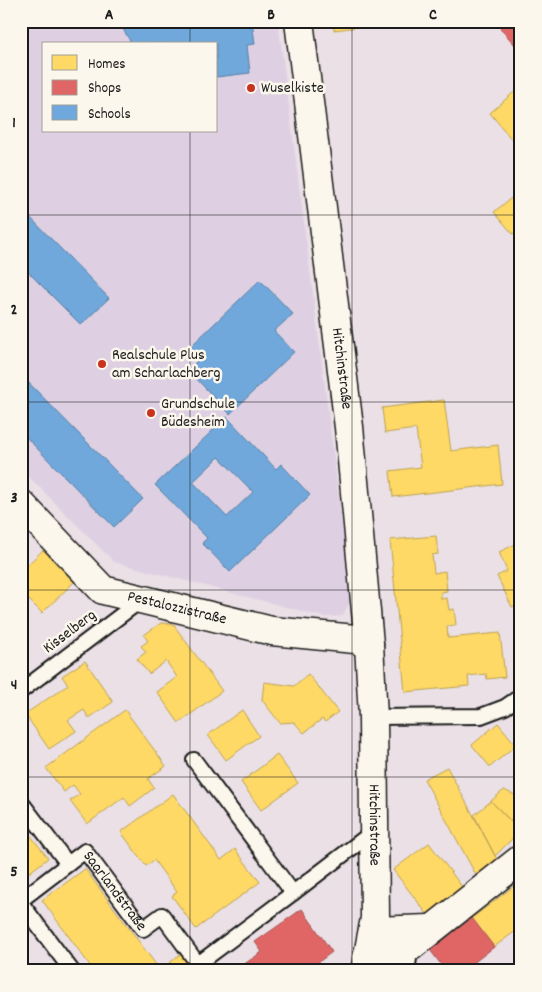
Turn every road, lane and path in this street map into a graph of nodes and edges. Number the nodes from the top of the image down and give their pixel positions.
1 (300, 21) edge
2 (21, 504) edge
3 (141, 600) junction
4 (369, 644) junction
5 (21, 691) edge
6 (521, 696) edge
7 (373, 717) junction
8 (194, 760) dead end
9 (21, 802) edge
10 (375, 830) junction
11 (521, 859) edge
12 (68, 864) junction
13 (293, 892) junction
14 (21, 901) edge
15 (372, 931) junction
16 (416, 949) edge
17 (366, 965) edge
18 (72, 971) edge

1 - 4 main road, Hitchinstraße
2 - 3 main road, Pestalozzistraße
3 - 4 main road, Pestalozzistraße
3 - 5 lane, Kisselberg
4 - 7 main road, Hitchinstraße
6 - 7 lane
7 - 10 main road, Hitchinstraße
8 - 13 lane
9 - 12 lane, Saarlandstraße
10 - 13 lane
10 - 15 main road, Hitchinstraße
11 - 16 main road
12 - 13 lane, Saarlandstraße
12 - 14 lane, Saarlandstraße
14 - 18 lane, Saarlandstraße
15 - 16 main road
15 - 17 main road
16 - 17 main road

